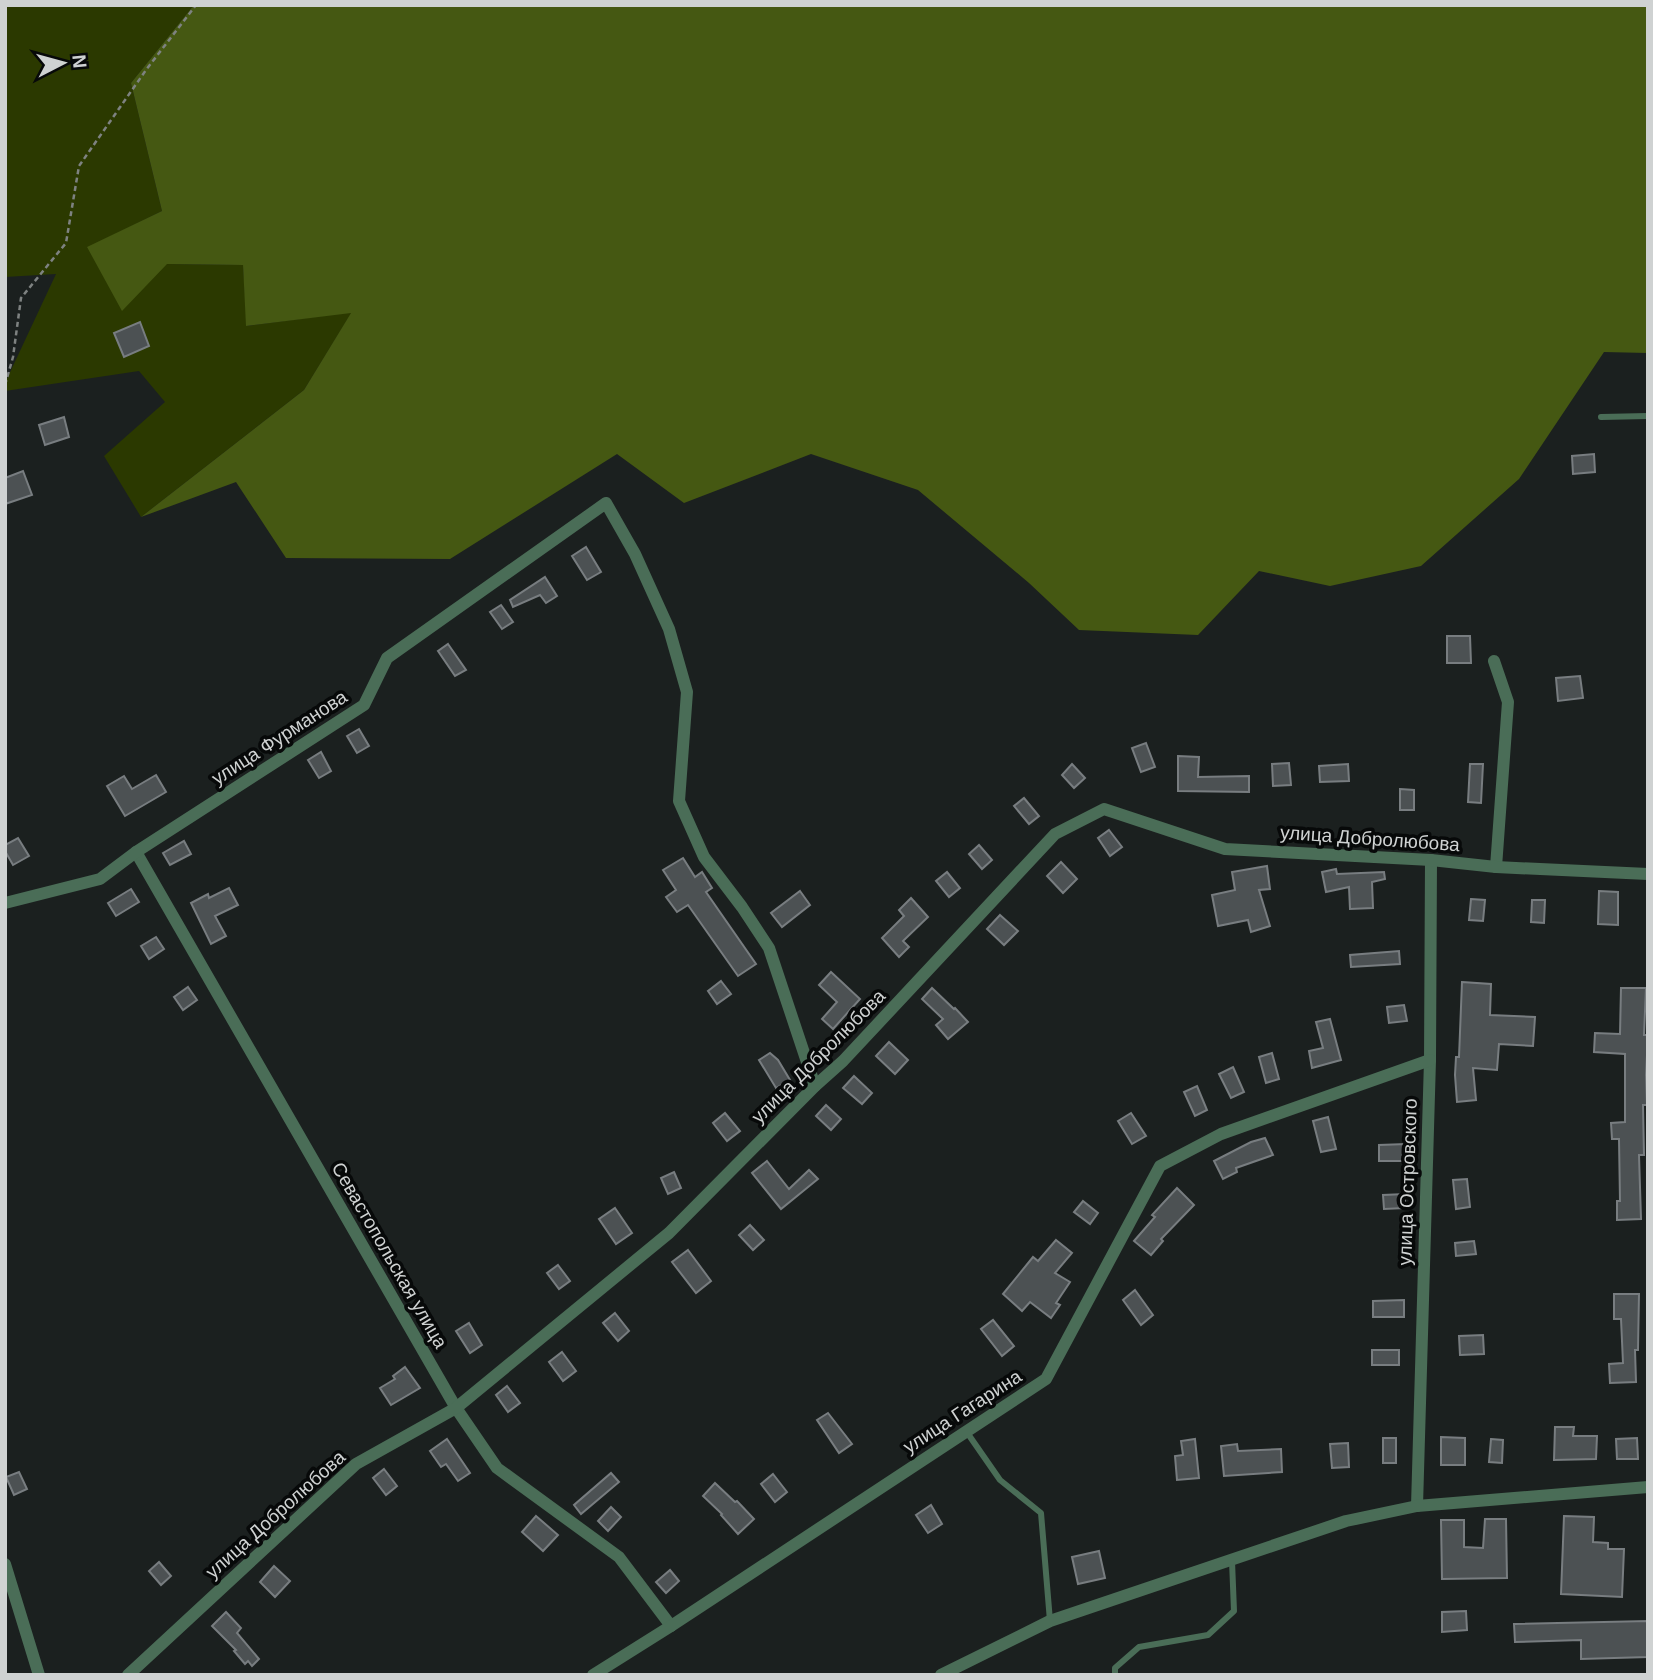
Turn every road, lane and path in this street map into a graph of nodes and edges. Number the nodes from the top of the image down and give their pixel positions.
1 (196, 5) edge
2 (5, 385) edge
3 (1648, 416) edge
4 (1601, 417) dead end
5 (1494, 661) dead end
6 (136, 852) junction
7 (1431, 860) junction
8 (1496, 867) junction
9 (1648, 874) edge
10 (5, 903) edge
11 (1430, 1060) junction
12 (815, 1086) junction
13 (456, 1408) junction
14 (966, 1431) junction
15 (1648, 1487) edge
16 (1417, 1506) junction
17 (1232, 1560) junction
18 (5, 1564) edge
19 (1050, 1621) junction
20 (671, 1626) junction
21 (39, 1675) edge
22 (128, 1675) edge
23 (593, 1675) edge
24 (941, 1675) edge
25 (1115, 1675) edge

1 - 2 path
3 - 4 lane
5 - 8 street
6 - 10 street, улица Фурманова
6 - 12 street, улица Фурманова
6 - 13 street, Севастопольская улица
7 - 8 street, улица Добролюбова
7 - 11 street, улица Островского
7 - 12 street, улица Добролюбова
8 - 9 street, улица Добролюбова
11 - 14 street, улица Гагарина
11 - 16 street, улица Островского
12 - 13 street, улица Добролюбова
13 - 20 street, Севастопольская улица
13 - 22 street, улица Добролюбова
14 - 19 lane
14 - 20 street, улица Гагарина
15 - 16 street
16 - 17 street
17 - 19 street
17 - 25 lane
18 - 21 street
19 - 24 street
20 - 23 street, улица Гагарина

